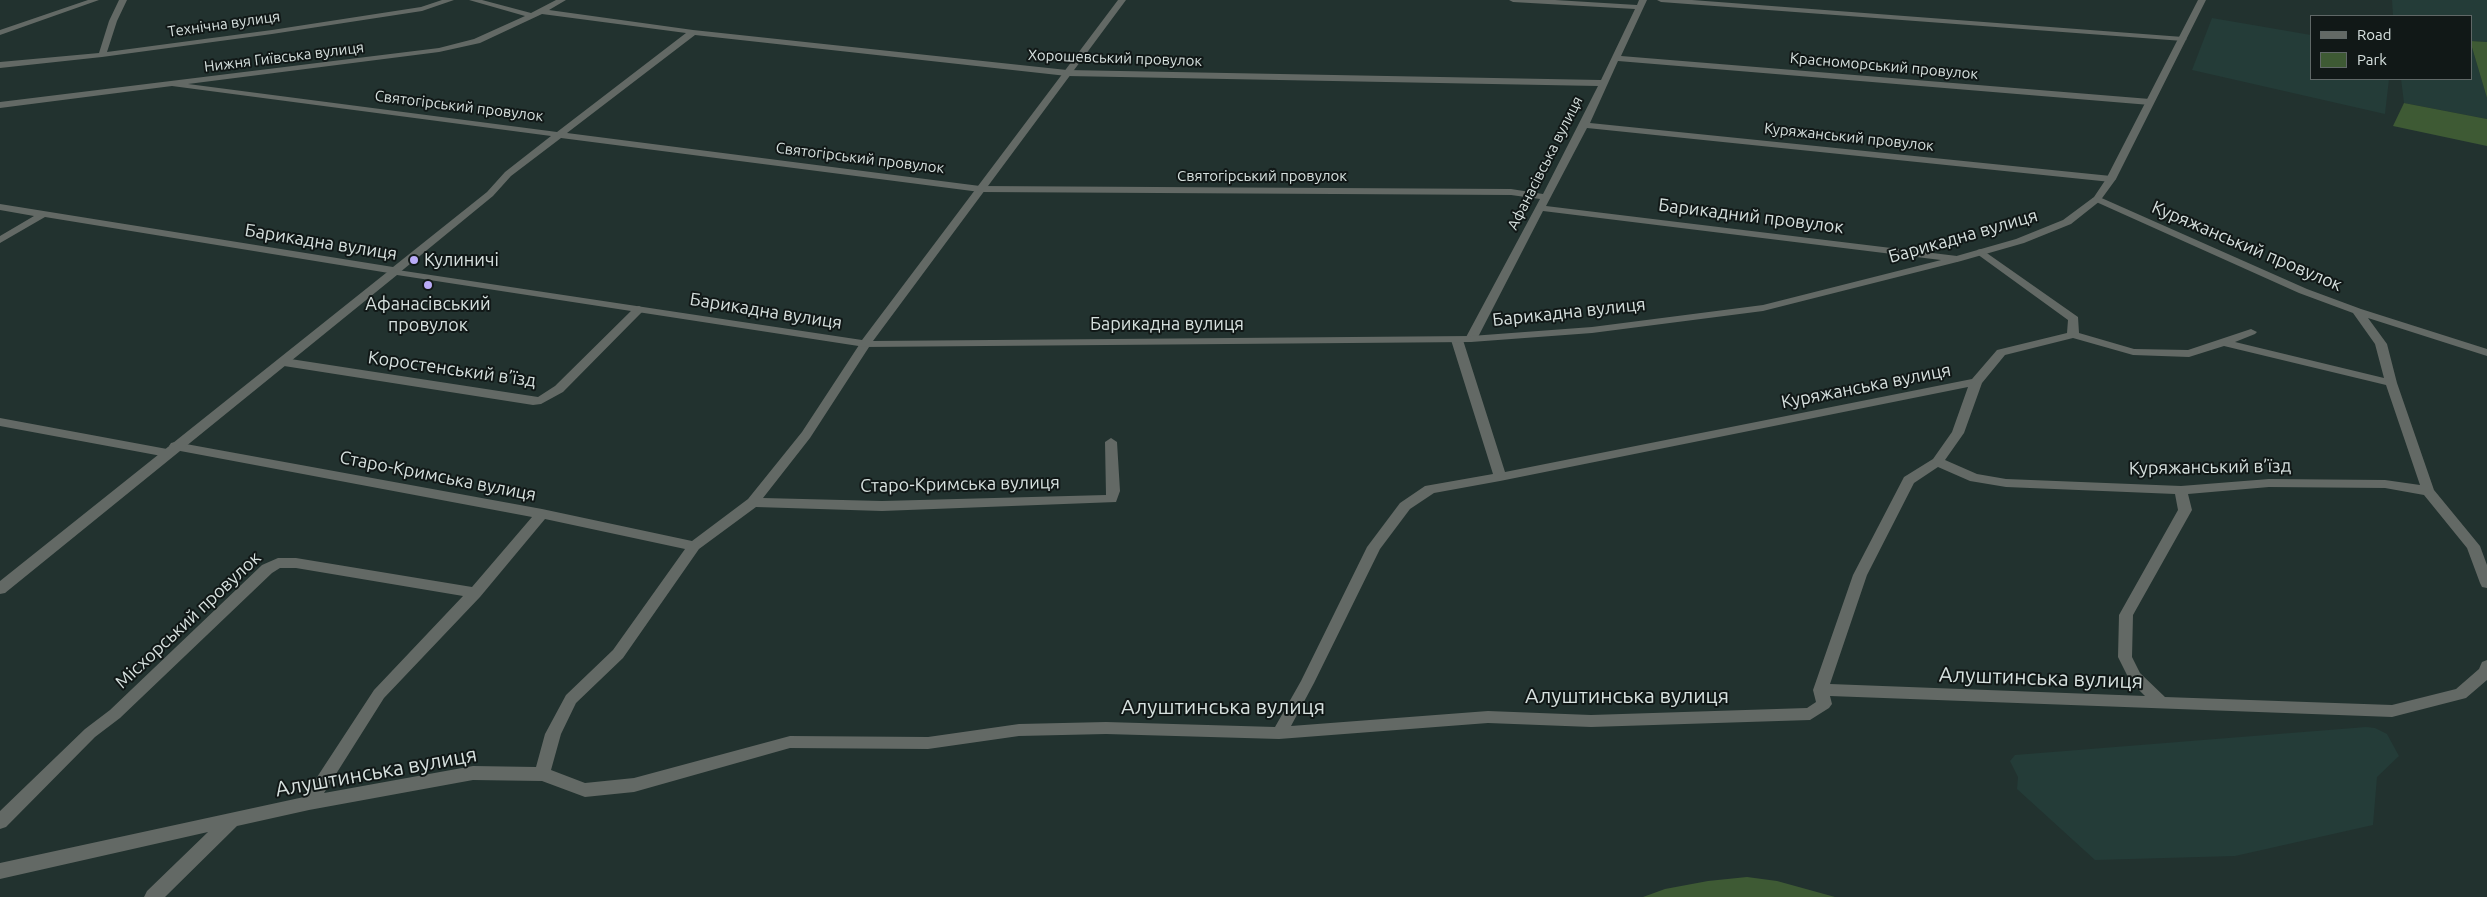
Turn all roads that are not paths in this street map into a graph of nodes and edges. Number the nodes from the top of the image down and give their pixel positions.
1 (95, 0) edge
2 (123, 0) edge
3 (450, 0) edge
4 (473, 0) edge
5 (562, 0) edge
6 (1122, 0) edge
7 (1513, 0) edge
8 (1661, 0) edge
9 (2202, 0) edge
10 (1641, 3) edge
11 (539, 11) junction
12 (529, 16) junction
13 (693, 32) junction
14 (0, 33) edge
15 (2183, 39) junction
16 (102, 55) junction
17 (1615, 58) junction
18 (0, 65) edge
19 (1067, 73) junction
20 (1602, 84) junction
21 (176, 85) junction
22 (2150, 102) junction
23 (0, 105) edge
24 (1584, 125) junction
25 (560, 134) junction
26 (2111, 179) junction
27 (980, 189) junction
28 (1545, 197) junction
29 (2097, 199) junction
30 (0, 207) edge
31 (1541, 208) junction
32 (44, 214) junction
33 (0, 240) edge
34 (1981, 252) junction
35 (1956, 258) junction
36 (395, 272) junction
37 (639, 309) junction
38 (2357, 311) junction
39 (2250, 332) dead end
40 (2073, 335) junction
41 (1464, 340) junction
42 (2223, 342) junction
43 (865, 344) junction
44 (2487, 353) edge
45 (284, 362) junction
46 (1976, 382) junction
47 (2391, 383) junction
48 (0, 422) edge
49 (1111, 442) dead end
50 (171, 449) junction
51 (1937, 462) junction
52 (1500, 476) junction
53 (2180, 490) junction
54 (2428, 491) junction
55 (753, 502) junction
56 (542, 514) junction
57 (694, 546) junction
58 (2487, 583) edge
59 (0, 589) edge
60 (475, 593) junction
61 (2487, 666) edge
62 (1820, 690) junction
63 (2163, 704) junction
64 (1279, 733) junction
65 (542, 774) junction
66 (309, 803) junction
67 (232, 820) junction
68 (0, 822) edge
69 (0, 871) edge
70 (153, 897) edge

1 - 14 street
2 - 16 street
3 - 16 street, Технічна вулиця
4 - 12 street
5 - 11 street, Нижня Гиївська вулиця
6 - 19 street
7 - 10 street
8 - 15 street
9 - 15 street, Барикадна вулиця
10 - 17 street, Афанасівська вулиця
11 - 12 street, Нижня Гиївська вулиця
11 - 13 street, Хорошевський провулок
12 - 21 street, Нижня Гиївська вулиця
13 - 19 street, Хорошевський провулок
13 - 25 street
15 - 22 street, Барикадна вулиця
16 - 18 street, Технічна вулиця
17 - 20 street, Афанасівська вулиця
17 - 22 street, Красноморський провулок
19 - 20 street, Хорошевський провулок
19 - 27 street
20 - 24 street, Афанасівська вулиця
21 - 23 street, Нижня Гиївська вулиця
21 - 25 street, Святогірський провулок
22 - 26 street, Барикадна вулиця
24 - 26 street, Куряжанський провулок
24 - 28 street, Афанасівська вулиця
25 - 27 street, Святогірський провулок
25 - 36 street
26 - 29 street, Барикадна вулиця
27 - 28 street, Святогірський провулок
27 - 43 street
28 - 31 street, Афанасівська вулиця
29 - 34 street, Барикадна вулиця
29 - 38 street, Куряжанський провулок
30 - 32 street, Барикадна вулиця
31 - 35 street, Барикадний провулок
31 - 41 street, Афанасівська вулиця
32 - 33 street
32 - 36 street, Барикадна вулиця
34 - 35 street, Барикадна вулиця
34 - 40 street
35 - 41 street, Барикадна вулиця
36 - 37 street, Барикадна вулиця
36 - 45 street
37 - 43 street, Барикадна вулиця
37 - 45 street, Коростенський в’їзд
38 - 44 street, Куряжанський провулок
38 - 47 street
39 - 42 street, Куряжанська вулиця
40 - 42 street, Куряжанська вулиця
40 - 46 street, Куряжанська вулиця
41 - 43 street, Барикадна вулиця
41 - 52 street
42 - 47 street
43 - 55 street
45 - 50 street
46 - 51 street
46 - 52 street, Куряжанська вулиця
47 - 54 street
48 - 50 street, Старо-Кримська вулиця
49 - 55 street, Старо-Кримська вулиця
50 - 56 street, Старо-Кримська вулиця
50 - 59 street
51 - 53 street, Куряжанський в’їзд
51 - 62 street
52 - 64 street
53 - 54 street, Куряжанський в’їзд
53 - 63 street
54 - 58 street
55 - 57 street
56 - 57 street, Старо-Кримська вулиця
56 - 60 street
57 - 65 street
60 - 66 street
60 - 68 street, Місхорський провулок
61 - 63 street, Алуштинська вулиця
62 - 63 street, Алуштинська вулиця
62 - 64 street, Алуштинська вулиця
64 - 65 street, Алуштинська вулиця
65 - 66 street, Алуштинська вулиця
66 - 67 street, Алуштинська вулиця
67 - 69 street, Алуштинська вулиця
67 - 70 street

